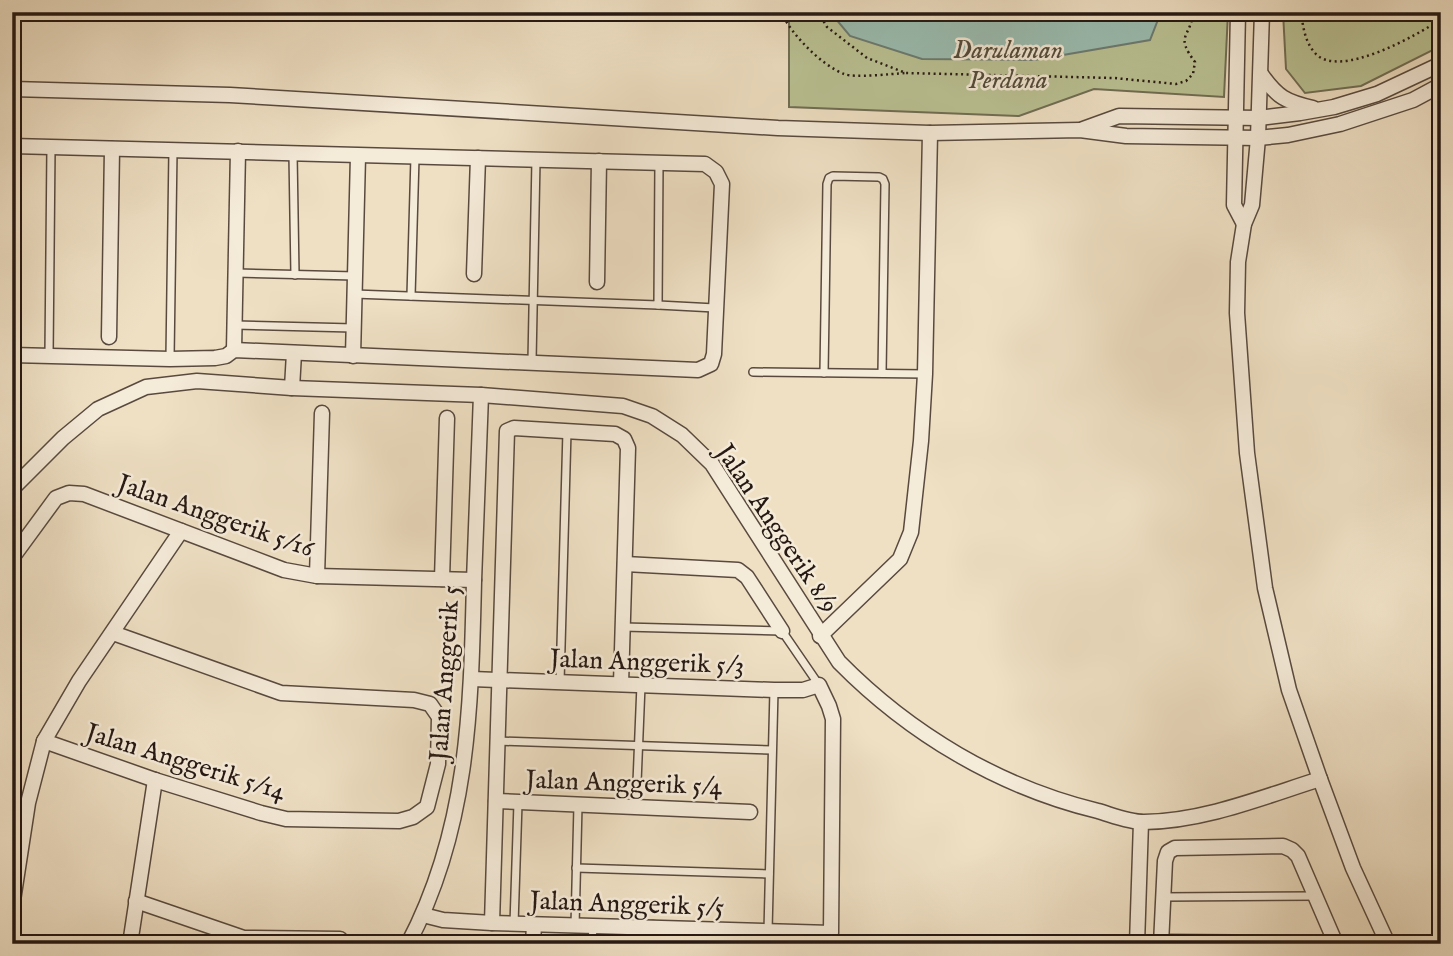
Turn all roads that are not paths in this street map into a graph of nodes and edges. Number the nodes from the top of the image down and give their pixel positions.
1 (1238, 12) edge
2 (1262, 12) edge
3 (1238, 30) junction
4 (1262, 30) junction
5 (1441, 64) edge
6 (1261, 74) junction
7 (1238, 82) junction
8 (1441, 85) edge
9 (12, 89) edge
10 (1319, 110) junction
11 (1205, 117) junction
12 (1237, 118) junction
13 (1259, 118) junction
14 (1080, 130) junction
15 (930, 133) junction
16 (1237, 138) junction
17 (1258, 138) junction
18 (12, 146) edge
19 (51, 147) junction
20 (112, 149) junction
21 (173, 150) junction
22 (238, 151) junction
23 (293, 154) junction
24 (358, 156) junction
25 (415, 157) junction
26 (478, 158) junction
27 (536, 160) junction
28 (599, 161) junction
29 (659, 162) junction
30 (1244, 223) junction
31 (236, 273) junction
32 (474, 274) dead end
33 (295, 275) junction
34 (355, 276) junction
35 (597, 282) dead end
36 (354, 294) junction
37 (411, 296) junction
38 (533, 300) junction
39 (658, 305) junction
40 (715, 307) junction
41 (235, 325) junction
42 (354, 328) junction
43 (109, 337) dead end
44 (234, 350) junction
45 (293, 353) junction
46 (12, 355) edge
47 (49, 356) junction
48 (353, 356) junction
49 (170, 359) junction
50 (532, 361) junction
51 (753, 372) dead end
52 (824, 373) junction
53 (882, 373) junction
54 (925, 374) junction
55 (292, 388) junction
56 (481, 395) junction
57 (322, 414) dead end
58 (447, 418) dead end
59 (567, 432) junction
60 (13, 486) edge
61 (181, 531) junction
62 (12, 558) edge
63 (625, 564) junction
64 (317, 576) junction
65 (442, 579) junction
66 (474, 580) junction
67 (623, 627) junction
68 (782, 631) junction
69 (113, 633) junction
70 (820, 636) junction
71 (472, 679) junction
72 (499, 680) junction
73 (560, 682) junction
74 (621, 684) junction
75 (642, 685) junction
76 (819, 685) junction
77 (774, 690) junction
78 (44, 741) junction
79 (498, 741) junction
80 (639, 745) junction
81 (772, 750) junction
82 (1320, 779) junction
83 (155, 780) junction
84 (496, 802) junction
85 (518, 803) junction
86 (578, 805) junction
87 (636, 807) junction
88 (750, 812) dead end
89 (1141, 822) junction
90 (576, 868) junction
91 (769, 874) junction
92 (1315, 895) junction
93 (1163, 897) junction
94 (136, 901) junction
95 (12, 907) edge
96 (423, 915) junction
97 (492, 923) junction
98 (514, 924) junction
99 (534, 925) junction
100 (575, 926) junction
101 (593, 926) junction
102 (653, 928) junction
103 (768, 931) junction
104 (831, 938) edge
105 (340, 939) dead end
106 (1161, 943) edge
107 (130, 944) edge
108 (408, 944) edge
109 (533, 944) edge
110 (592, 944) edge
111 (653, 944) edge
112 (1137, 944) edge
113 (1336, 944) edge
114 (1388, 944) edge

1 - 3 street
2 - 4 street
3 - 4 street
3 - 7 street
4 - 6 street
5 - 10 street
6 - 10 street
6 - 13 street
7 - 11 street
7 - 12 street
8 - 17 street
9 - 15 street
10 - 13 street
11 - 12 street
11 - 14 street
12 - 13 street
12 - 16 street
13 - 17 street
14 - 15 street
14 - 16 street
15 - 54 street
16 - 17 street
16 - 30 street
17 - 30 street
18 - 19 street
19 - 20 street
19 - 47 lane
20 - 21 street
20 - 43 street
21 - 22 street
21 - 49 lane
22 - 23 street
22 - 31 street
23 - 24 street
23 - 33 lane
24 - 25 street
24 - 34 street
25 - 26 street
25 - 37 lane
26 - 27 street
26 - 32 street
27 - 28 street
27 - 38 lane
28 - 29 street
28 - 35 street
29 - 39 lane
29 - 40 street
30 - 82 street
31 - 33 lane
31 - 41 street
33 - 34 lane
34 - 36 street
36 - 37 lane
36 - 42 street
37 - 38 lane
38 - 39 lane
38 - 50 lane
39 - 40 lane
40 - 50 street
41 - 42 lane
41 - 44 street
42 - 48 street
44 - 45 street
44 - 49 street
45 - 48 street
45 - 55 street
46 - 47 street
47 - 49 street
48 - 50 street
51 - 52 lane
52 - 53 lane
52 - 53 lane
53 - 54 lane
54 - 70 street
55 - 56 street, Jalan Anggerik 8/9
55 - 60 street, Jalan Anggerik 8/9
56 - 66 street, Jalan Anggerik 5
56 - 70 street, Jalan Anggerik 8/9
57 - 64 street
58 - 65 street
59 - 63 street
59 - 72 street
59 - 73 lane
61 - 62 street, Jalan Anggerik 5/16
61 - 64 street, Jalan Anggerik 5/16
61 - 69 street
63 - 67 street
63 - 68 street
64 - 65 street, Jalan Anggerik 5/16
65 - 66 street, Jalan Anggerik 5/16
66 - 71 street, Jalan Anggerik 5
67 - 68 lane
67 - 74 street
68 - 76 lane
69 - 78 street
69 - 83 street, Jalan Anggerik 5/14
70 - 89 street, Jalan Anggerik 8/9
71 - 72 street, Jalan Anggerik 5/3
71 - 96 street, Jalan Anggerik 5
72 - 73 street, Jalan Anggerik 5/3
72 - 79 street
73 - 74 street, Jalan Anggerik 5/3
74 - 75 street, Jalan Anggerik 5/3
75 - 77 street, Jalan Anggerik 5/3
75 - 80 lane
76 - 77 street, Jalan Anggerik 5/3
76 - 104 street
77 - 81 lane
78 - 83 street, Jalan Anggerik 5/14
78 - 95 street
79 - 80 lane
79 - 84 street
80 - 81 lane
80 - 87 lane
81 - 91 lane
82 - 89 street, Jalan Anggerik 8/9
82 - 114 street
83 - 94 street
84 - 85 street, Jalan Anggerik 5/4
84 - 97 street
85 - 86 street, Jalan Anggerik 5/4
85 - 98 lane
86 - 87 street, Jalan Anggerik 5/4
86 - 90 lane
87 - 88 street, Jalan Anggerik 5/4
89 - 112 street
90 - 91 lane
90 - 100 lane
91 - 103 lane
92 - 93 lane
92 - 93 street
92 - 113 street
93 - 106 street
94 - 105 street
94 - 107 street
96 - 97 street, Jalan Anggerik 5/5
96 - 108 street, Jalan Anggerik 5
97 - 98 street, Jalan Anggerik 5/5
98 - 99 street, Jalan Anggerik 5/5
99 - 100 street, Jalan Anggerik 5/5
99 - 109 street
100 - 101 street, Jalan Anggerik 5/5
101 - 102 street, Jalan Anggerik 5/5
101 - 110 lane
102 - 103 street, Jalan Anggerik 5/5
102 - 111 street
103 - 104 street, Jalan Anggerik 5/5
106 - 113 street

